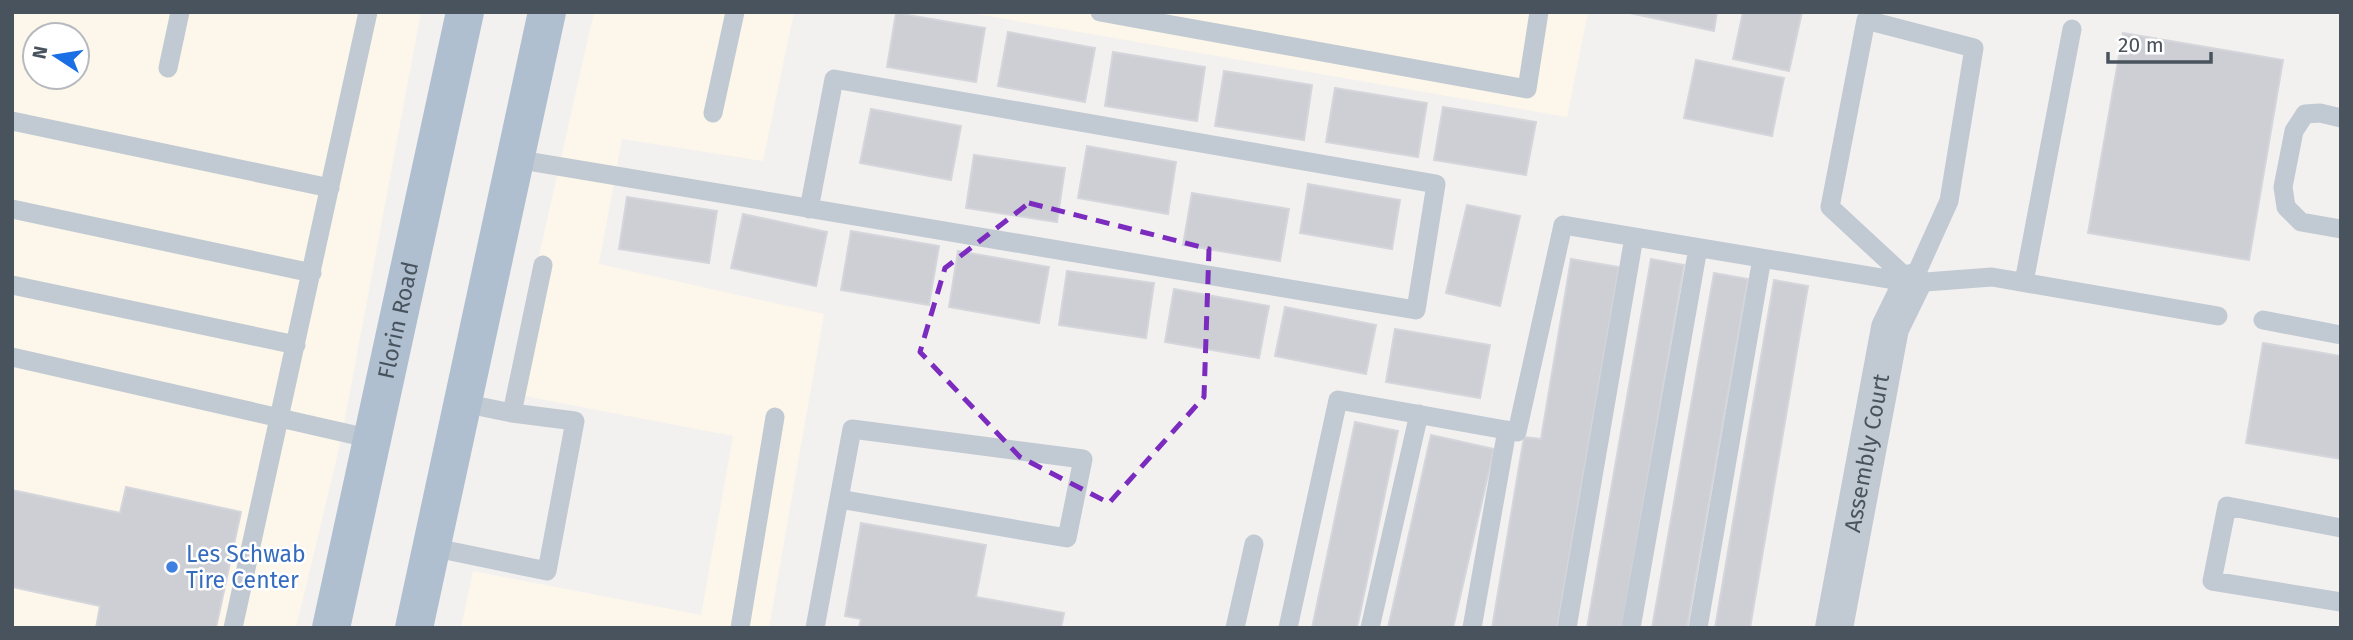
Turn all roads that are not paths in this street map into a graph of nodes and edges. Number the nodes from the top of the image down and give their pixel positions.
1 (180, 12) edge
2 (368, 12) edge
3 (465, 12) edge
4 (547, 12) edge
5 (735, 12) edge
6 (1100, 12) edge
7 (1539, 12) edge
8 (2071, 29) dead end
9 (168, 68) dead end
10 (713, 113) dead end
11 (2341, 118) edge
12 (12, 121) edge
13 (515, 159) junction
14 (330, 188) junction
15 (12, 209) edge
16 (809, 209) junction
17 (2341, 229) edge
18 (1634, 237) junction
19 (1698, 248) junction
20 (1762, 258) junction
21 (543, 265) dead end
22 (312, 272) junction
23 (2024, 282) junction
24 (1912, 283) junction
25 (12, 285) edge
26 (2218, 316) dead end
27 (2263, 320) dead end
28 (2341, 335) edge
29 (296, 345) junction
30 (12, 357) edge
31 (463, 403) junction
32 (512, 413) junction
33 (1419, 414) junction
34 (775, 417) dead end
35 (280, 418) junction
36 (1507, 430) junction
37 (372, 439) junction
38 (839, 499) junction
39 (2341, 528) edge
40 (1254, 544) dead end
41 (431, 547) junction
42 (2341, 603) edge
43 (233, 628) edge
44 (331, 628) edge
45 (414, 628) edge
46 (740, 628) edge
47 (815, 628) edge
48 (1234, 628) edge
49 (1288, 628) edge
50 (1370, 628) edge
51 (1472, 628) edge
52 (1567, 628) edge
53 (1631, 628) edge
54 (1698, 628) edge
55 (1835, 628) edge

1 - 9 lane
2 - 14 lane
3 - 37 main road, Florin Road
4 - 13 main road
5 - 10 lane
6 - 7 lane
8 - 23 lane
11 - 17 lane
12 - 14 lane
13 - 16 lane
13 - 31 main road
14 - 22 lane
15 - 22 lane
16 - 16 lane
18 - 19 lane
18 - 36 lane
18 - 52 lane
19 - 20 lane
19 - 53 lane
20 - 24 lane
20 - 54 lane
21 - 32 lane
22 - 29 lane
23 - 24 lane
23 - 26 lane
24 - 24 lane
24 - 55 street, Assembly Court
25 - 29 lane
27 - 28 lane
29 - 35 lane
30 - 35 lane
31 - 32 lane
31 - 41 main road
32 - 41 lane
33 - 36 lane
33 - 49 lane
33 - 50 lane
34 - 46 lane
35 - 37 lane
35 - 43 lane
36 - 51 lane
37 - 44 main road, Florin Road
38 - 38 lane
38 - 47 lane
39 - 42 lane
40 - 48 lane
41 - 45 main road

